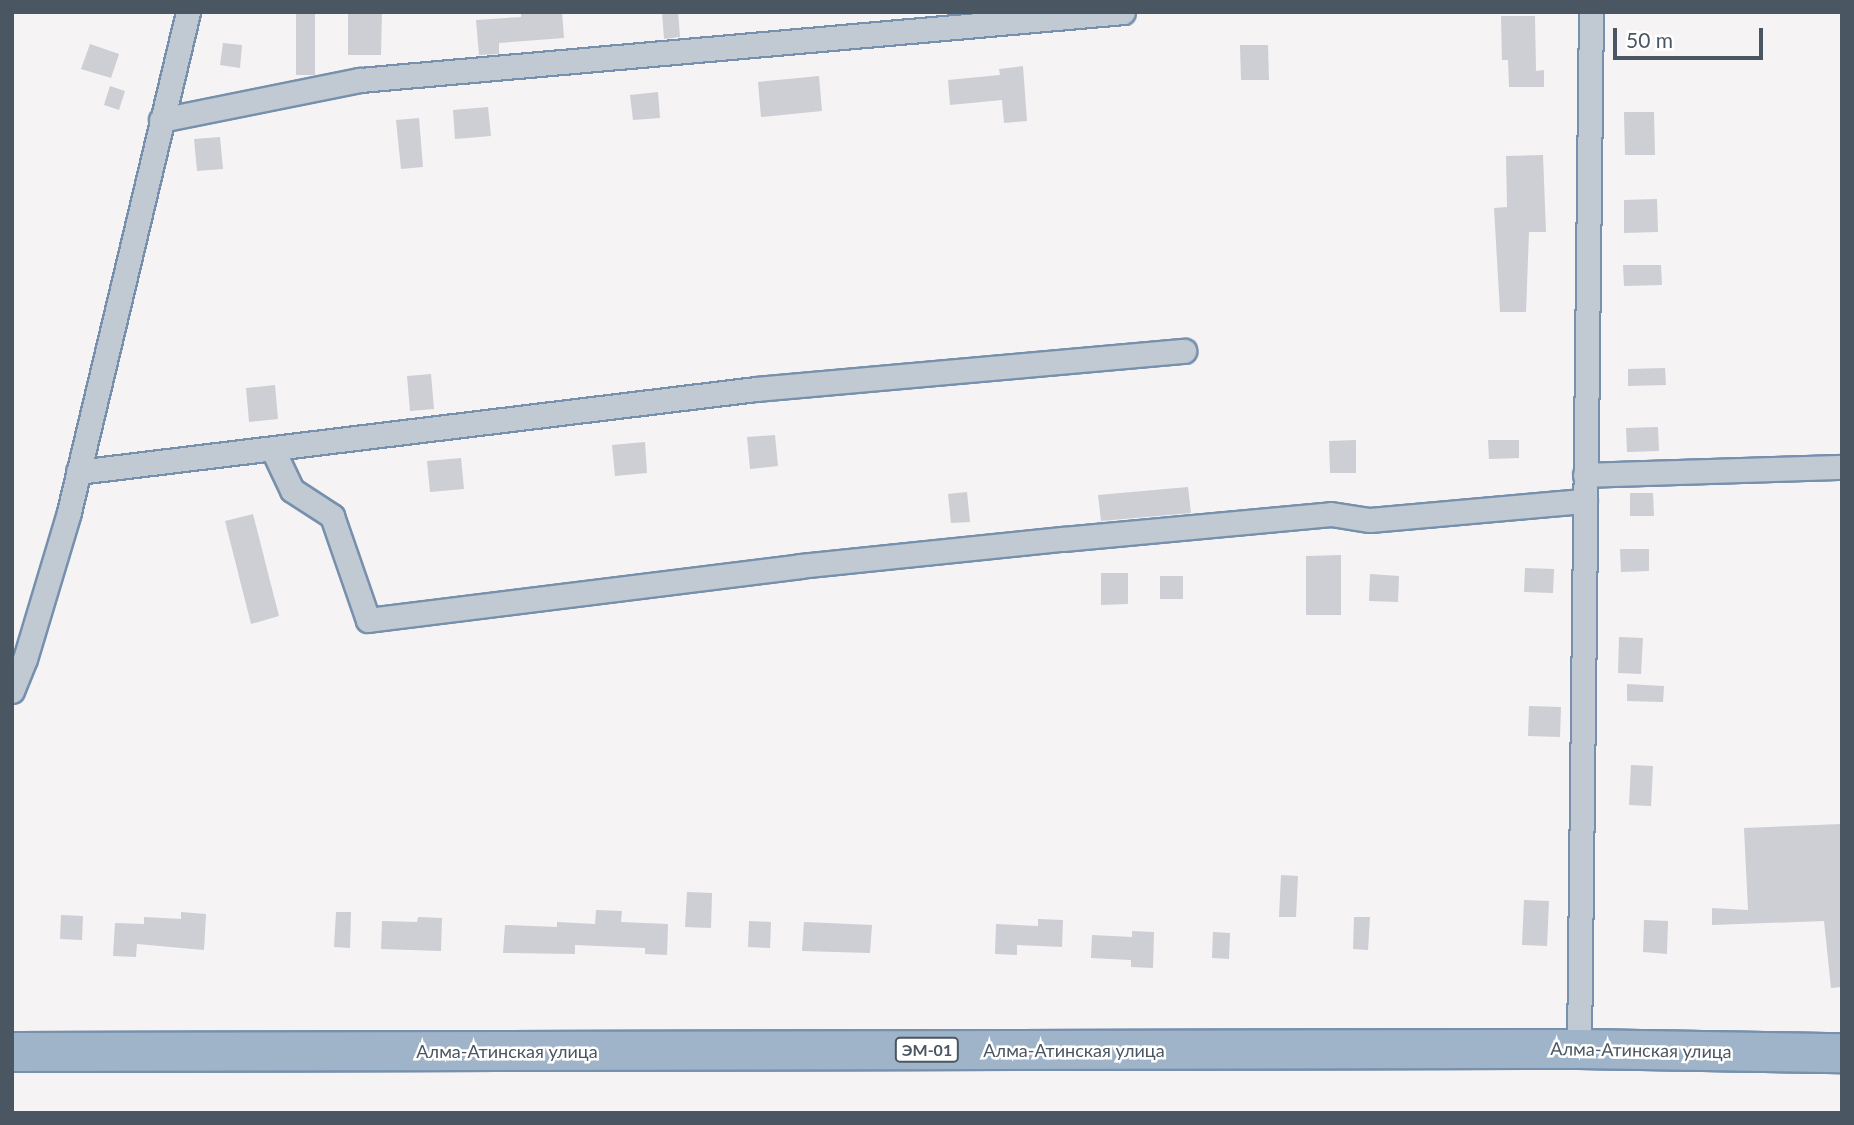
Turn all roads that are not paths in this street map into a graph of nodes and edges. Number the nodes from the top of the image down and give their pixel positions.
1 (188, 12) edge
2 (1123, 12) edge
3 (1591, 12) edge
4 (160, 120) junction
5 (1184, 351) dead end
6 (273, 450) junction
7 (1842, 467) edge
8 (78, 472) junction
9 (1586, 475) junction
10 (1585, 500) junction
11 (12, 691) edge
12 (1578, 1049) junction
13 (12, 1052) edge
14 (1842, 1053) edge

1 - 4 street
2 - 4 street
3 - 9 street
4 - 8 street
5 - 6 street
6 - 8 street
6 - 10 street
7 - 9 street
8 - 11 street
9 - 10 street
10 - 12 street
12 - 13 highway, Алма-Атинская улица / ЭМ-01
12 - 14 highway, Алма-Атинская улица / ЭМ-01

